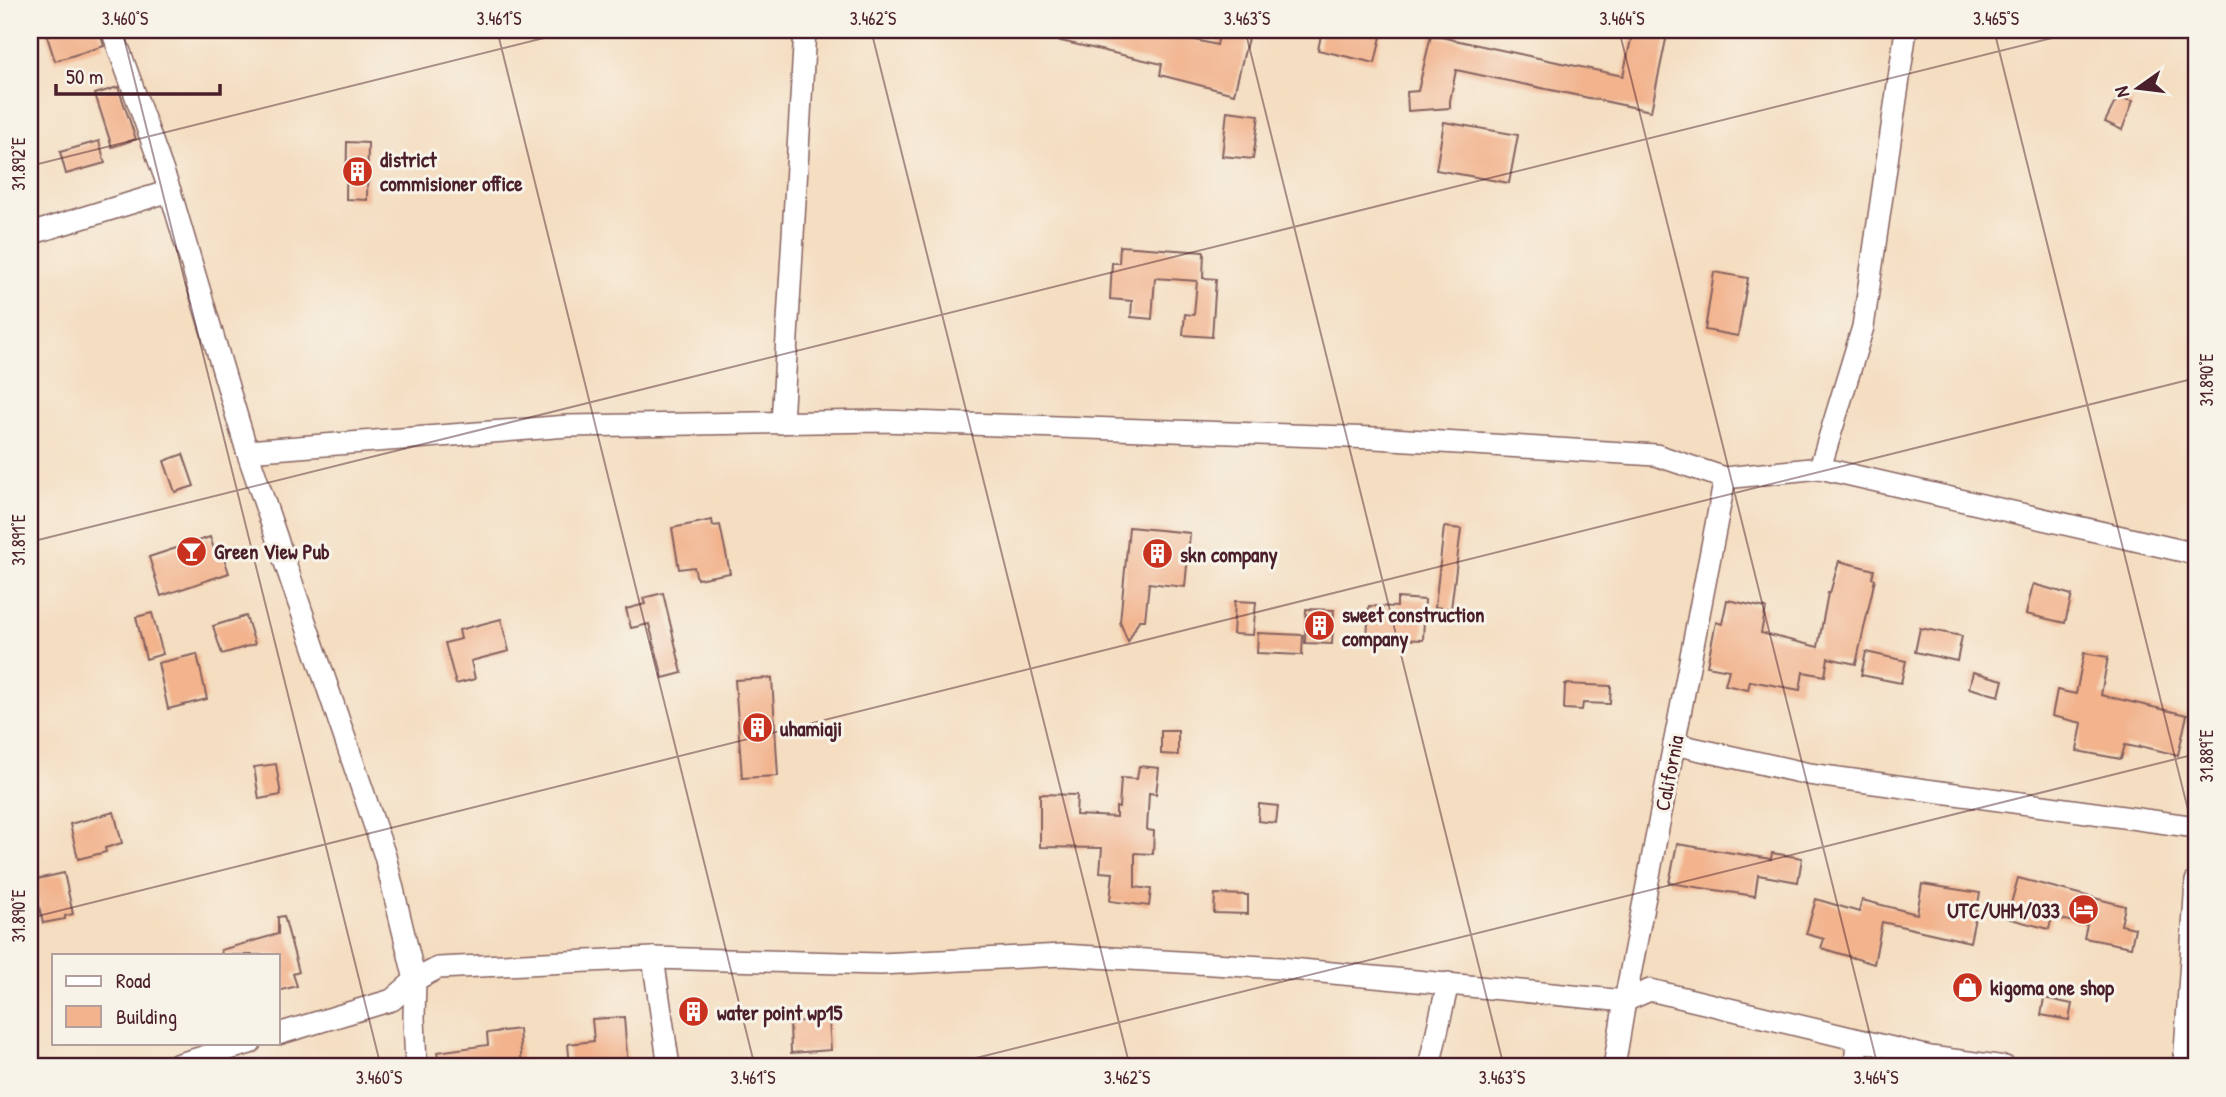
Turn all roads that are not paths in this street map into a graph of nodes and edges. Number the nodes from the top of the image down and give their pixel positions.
1 (112, 30) edge
2 (805, 30) edge
3 (1906, 30) edge
4 (170, 191) junction
5 (30, 234) edge
6 (782, 423) junction
7 (247, 451) junction
8 (1820, 468) junction
9 (1725, 478) junction
10 (2196, 554) edge
11 (1674, 744) junction
12 (2196, 827) edge
13 (2196, 881) edge
14 (653, 958) junction
15 (415, 980) junction
16 (1448, 983) junction
17 (1625, 1001) junction
18 (280, 1033) edge
19 (1857, 1040) junction
20 (247, 1044) edge
21 (169, 1067) edge
22 (416, 1067) edge
23 (669, 1067) edge
24 (1429, 1067) edge
25 (1614, 1067) edge
26 (1856, 1067) edge
27 (2005, 1067) edge
28 (2184, 1067) edge

1 - 4 street
2 - 6 street
3 - 8 street
4 - 5 street
4 - 7 street
6 - 7 street
6 - 9 street
7 - 15 street
8 - 9 street
8 - 10 street
9 - 11 street, California
11 - 12 street
11 - 17 street, California
13 - 28 street
14 - 15 street
14 - 16 street
14 - 23 street
15 - 18 street
15 - 22 street
16 - 17 street
16 - 24 street
17 - 19 street
17 - 25 street, California
19 - 26 street
19 - 27 street
20 - 21 street

